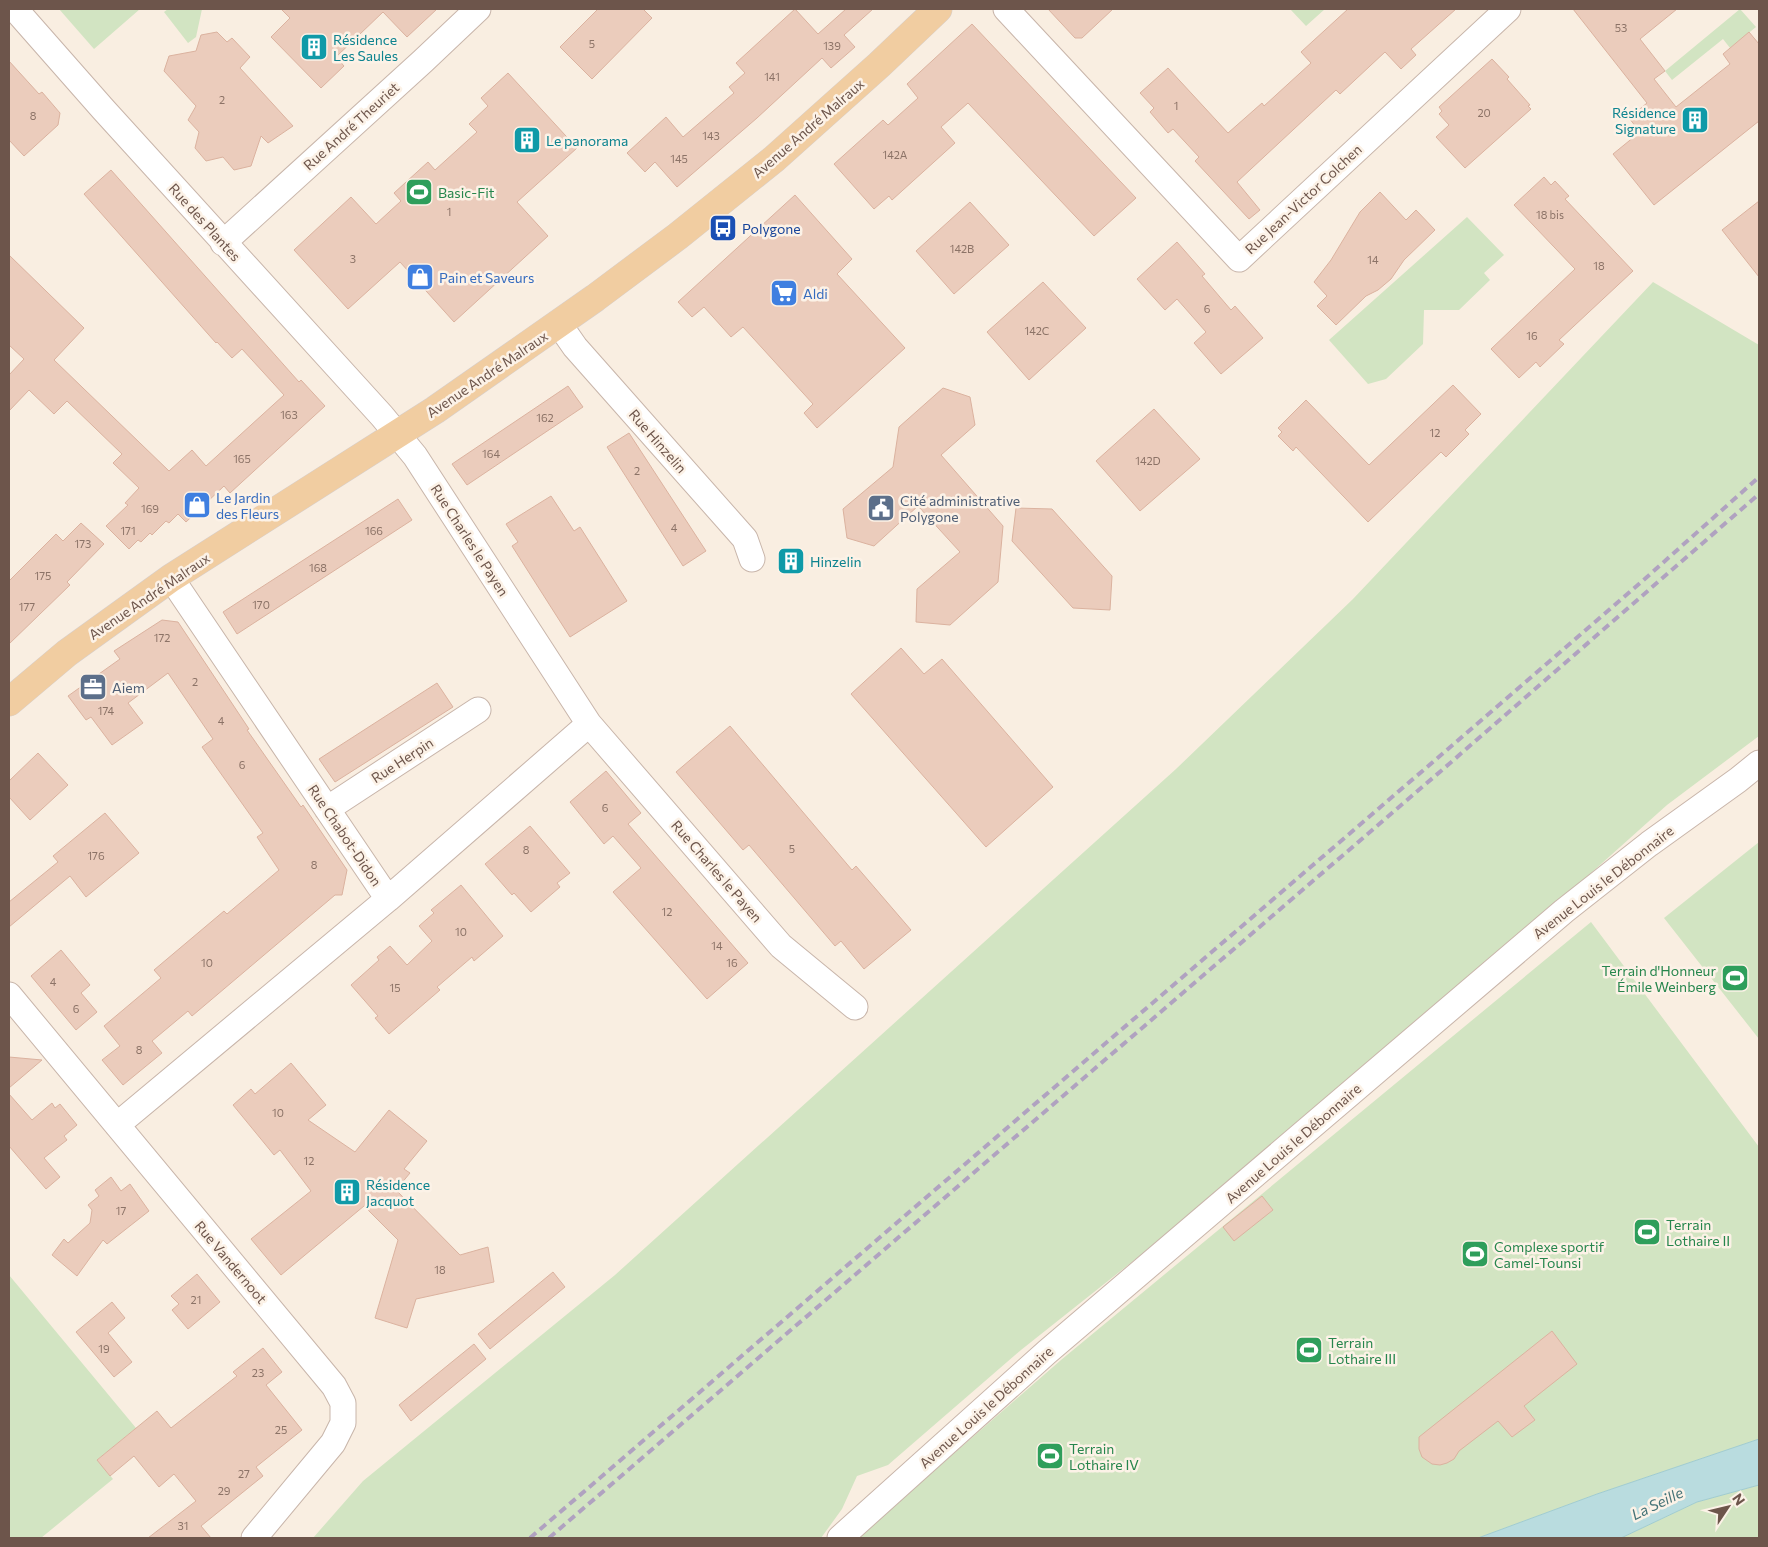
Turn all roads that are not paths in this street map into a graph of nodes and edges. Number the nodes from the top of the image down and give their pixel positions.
1 (15, 9) edge
2 (478, 9) edge
3 (938, 9) edge
4 (1006, 9) edge
5 (1508, 9) edge
6 (223, 242) junction
7 (559, 324) junction
8 (397, 434) junction
9 (752, 559) dead end
10 (172, 578) junction
11 (9, 702) edge
12 (478, 710) dead end
13 (589, 724) junction
14 (1759, 763) edge
15 (327, 809) junction
16 (388, 899) junction
17 (9, 995) edge
18 (855, 1007) dead end
19 (117, 1125) junction
20 (254, 1538) edge
21 (840, 1538) edge

1 - 6 street, Rue des Plantes
2 - 6 street, Rue André Theuriet
3 - 7 main road, Avenue André Malraux
4 - 5 street, Rue Jean-Victor Colchen
6 - 8 street, Rue des Plantes
7 - 8 main road, Avenue André Malraux
7 - 9 street, Rue Hinzelin
8 - 10 main road, Avenue André Malraux
8 - 13 street, Rue Charles le Payen
10 - 11 main road, Avenue André Malraux
10 - 15 street, Rue Chabot-Didon
12 - 15 street, Rue Herpin
13 - 16 street
13 - 18 street, Rue Charles le Payen
14 - 21 street, Avenue Louis le Débonnaire
15 - 16 street, Rue Chabot-Didon
16 - 19 street, Rue Chabot-Didon
17 - 19 street, Rue Vandernoot
19 - 20 street, Rue Vandernoot

